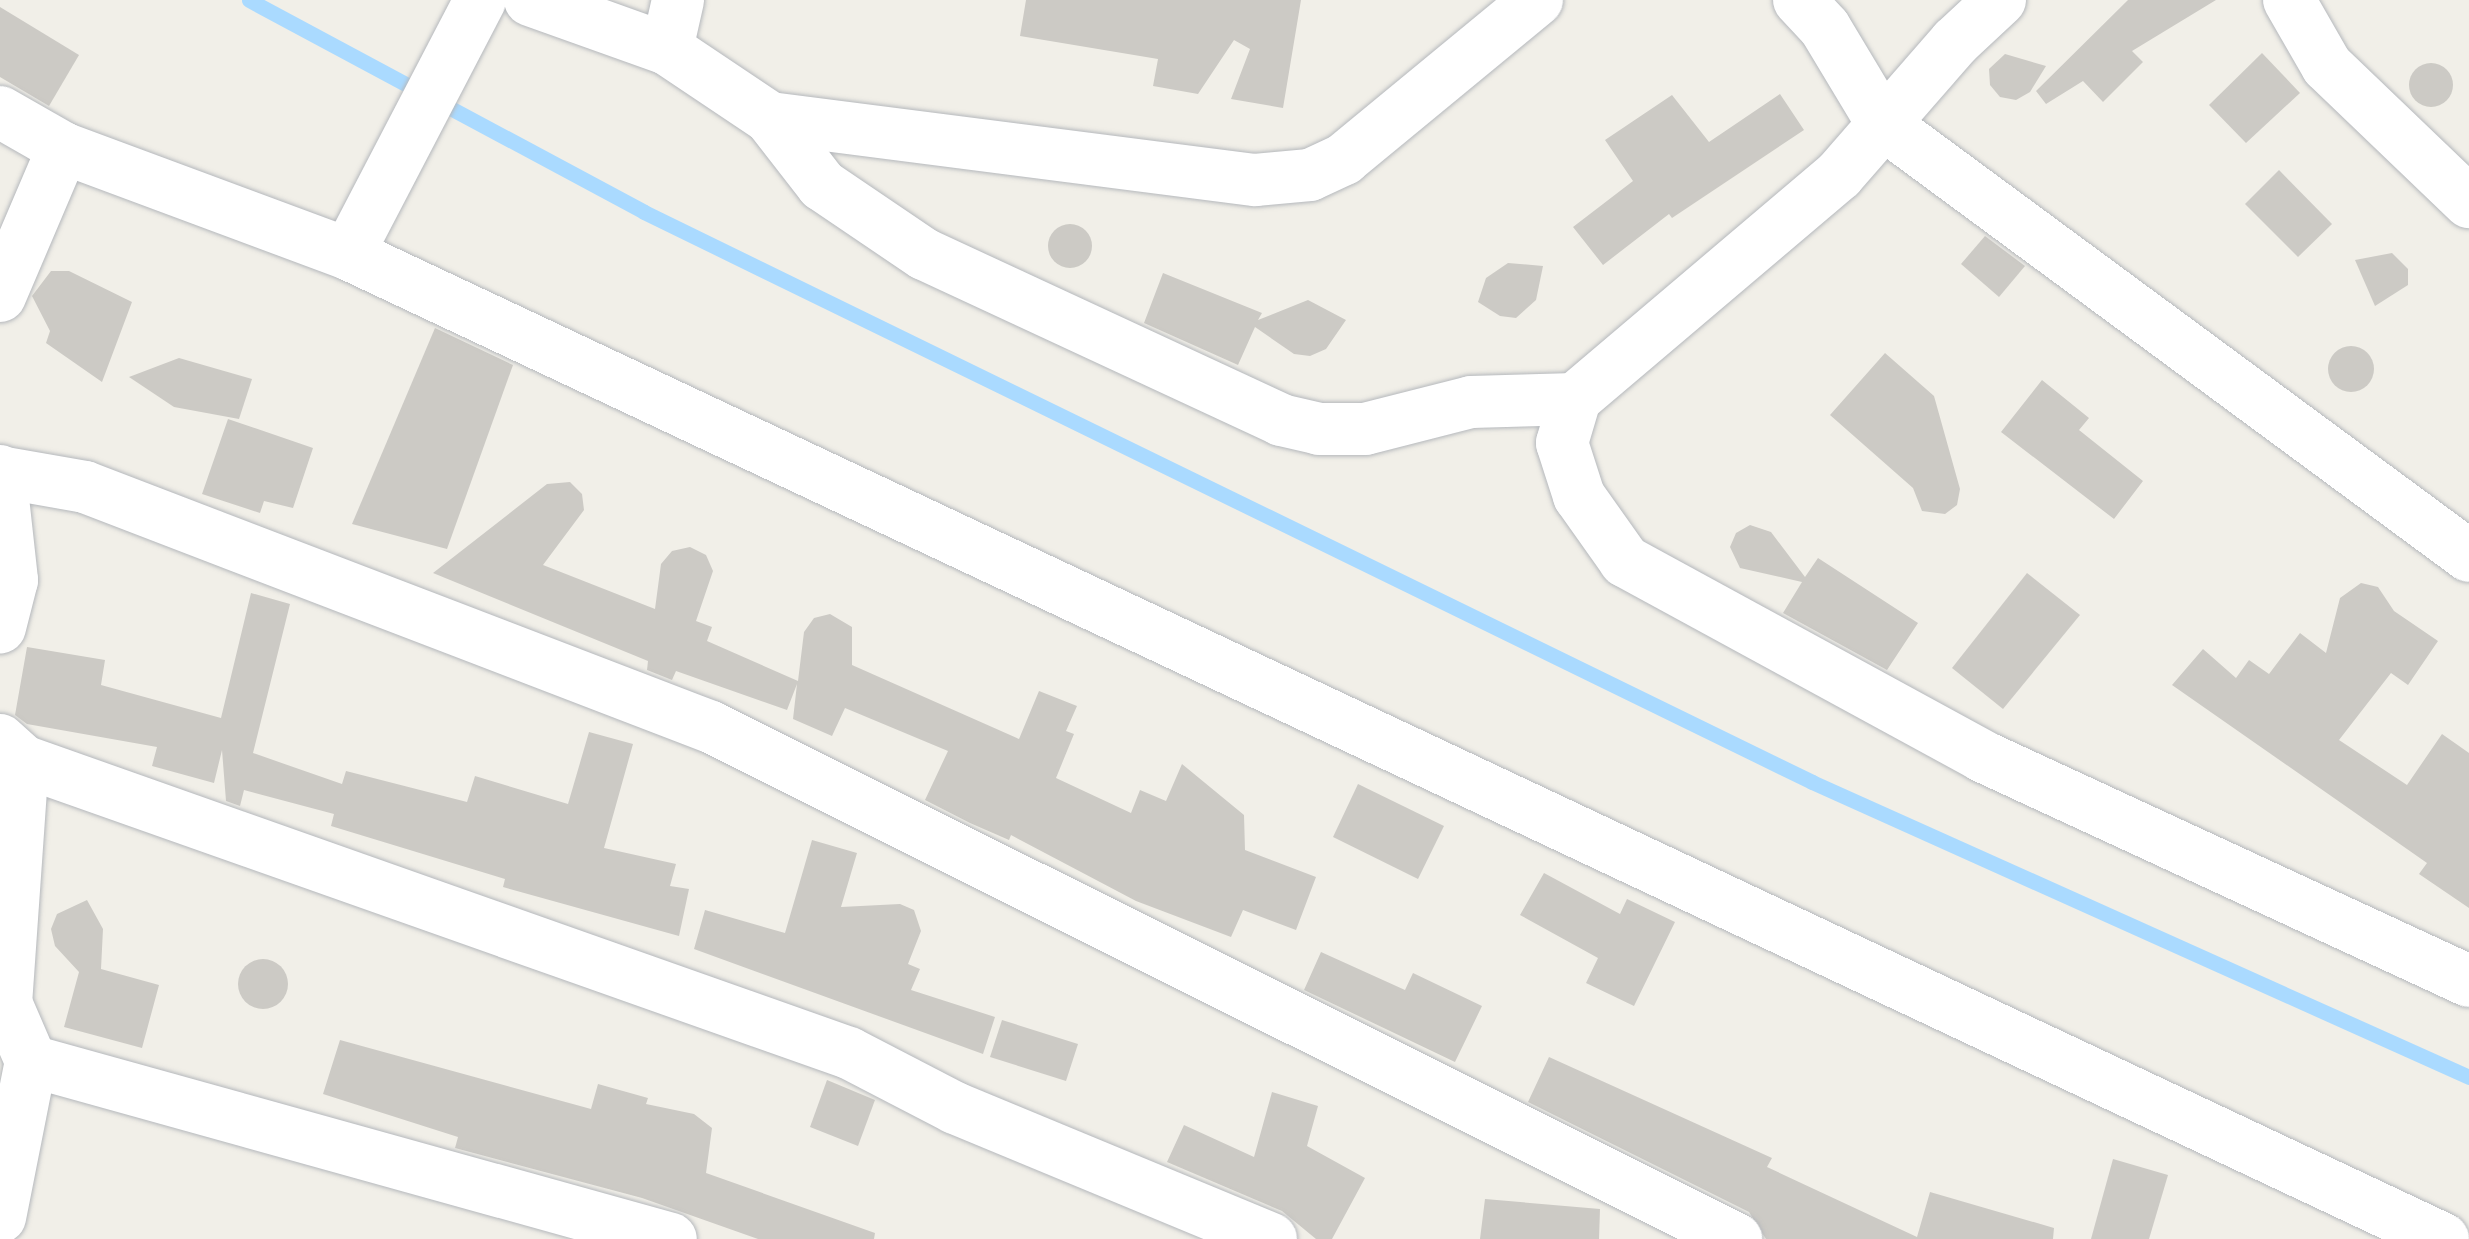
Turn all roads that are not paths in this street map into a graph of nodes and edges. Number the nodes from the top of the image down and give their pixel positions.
1 (480, 0) edge
2 (530, 0) edge
3 (1537, 0) edge
4 (1798, 0) edge
5 (2000, 0) edge
6 (2289, 0) edge
7 (673, 24) edge
8 (0, 112) edge
9 (770, 118) junction
10 (1882, 123) junction
11 (64, 148) junction
12 (2469, 202) edge
13 (348, 254) junction
14 (0, 296) edge
15 (1576, 399) junction
16 (0, 471) edge
17 (2469, 556) edge
18 (0, 628) edge
19 (12, 750) edge
20 (2469, 981) edge
21 (3, 1002) edge
22 (31, 1061) junction
23 (0, 1217) edge
24 (671, 1239) edge
25 (1272, 1239) edge
26 (1736, 1239) edge
27 (2443, 1239) edge

1 - 13 street
2 - 7 street
3 - 9 street
4 - 10 street
5 - 10 street
6 - 12 street
7 - 9 street
8 - 11 street
9 - 15 street
10 - 15 street
10 - 17 street
11 - 13 street
11 - 14 street
13 - 27 street
15 - 20 street
16 - 18 street
16 - 26 street
19 - 21 street
19 - 25 street
21 - 22 street
22 - 23 street
22 - 24 street

